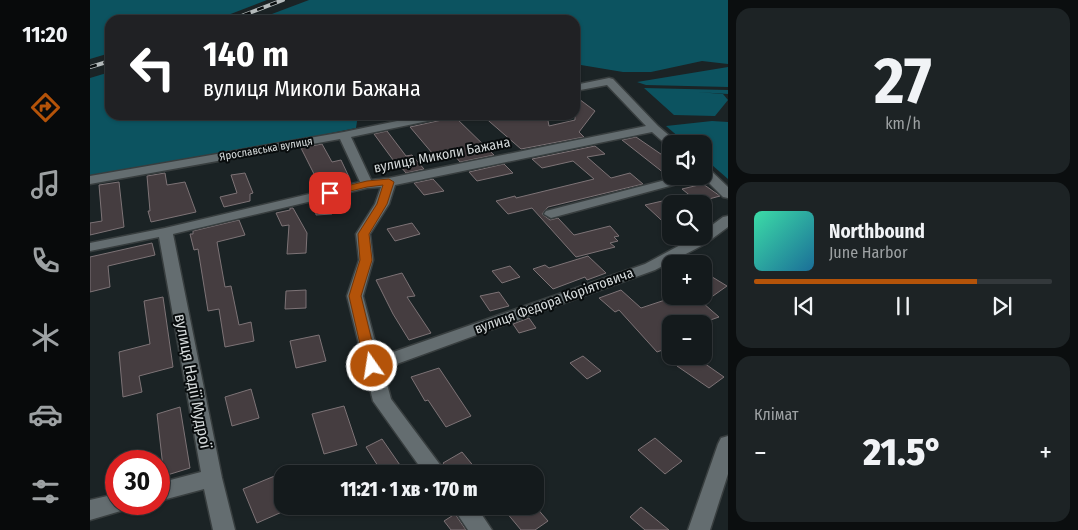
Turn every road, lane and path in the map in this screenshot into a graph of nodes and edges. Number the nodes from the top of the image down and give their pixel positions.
1 (580, 86) edge
2 (580, 87) edge
3 (626, 99) junction
4 (418, 120) edge
5 (654, 128) junction
6 (344, 135) junction
7 (662, 135) edge
8 (90, 180) edge
9 (712, 181) edge
10 (389, 182) junction
11 (367, 184) junction
12 (662, 185) edge
13 (728, 194) edge
14 (551, 214) dead end
15 (728, 220) edge
16 (165, 232) junction
17 (90, 247) edge
18 (372, 366) junction
19 (728, 444) edge
20 (430, 465) edge
21 (212, 478) junction
22 (170, 489) edge
23 (105, 506) edge
24 (90, 510) edge
25 (469, 515) edge
26 (224, 530) edge
27 (481, 530) edge
28 (699, 530) edge

1 - 3 street
2 - 3 street
3 - 5 street
4 - 6 street, Ярославська вулиця
5 - 7 street
5 - 10 street, вулиця Миколи Бажана
6 - 8 street, Ярославська вулиця
6 - 11 street
9 - 13 street
10 - 11 street, вулиця Миколи Бажана
10 - 18 street
11 - 16 street, вулиця Миколи Бажана
12 - 14 street
15 - 18 street, вулиця Федора Коріятовича
16 - 17 street, вулиця Миколи Бажана
16 - 21 street, вулиця Надії Мудрої
18 - 20 street
19 - 28 street
21 - 22 street
21 - 26 street, вулиця Надії Мудрої
23 - 24 street
25 - 27 street

